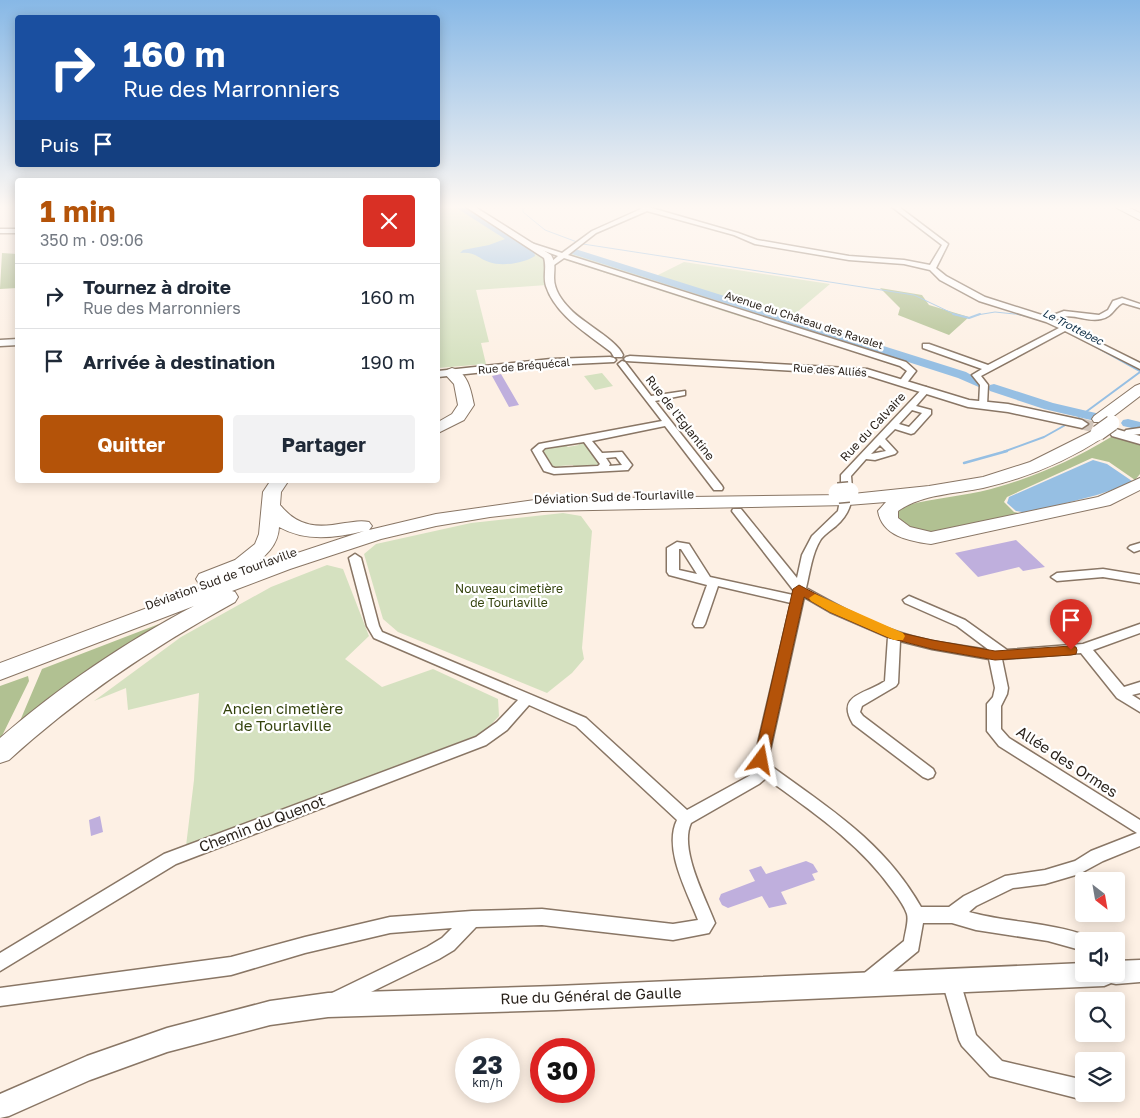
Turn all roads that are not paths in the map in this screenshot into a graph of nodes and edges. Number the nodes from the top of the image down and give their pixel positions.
1 (549, 259) edge
2 (558, 259) edge
3 (580, 259) edge
4 (866, 259) edge
5 (936, 259) edge
6 (552, 264) junction
7 (932, 268) junction
8 (1140, 306) edge
9 (1049, 320) junction
10 (1064, 328) junction
11 (15, 342) edge
12 (0, 343) edge
13 (926, 346) dead end
14 (620, 359) junction
15 (1140, 366) edge
16 (988, 368) junction
17 (453, 375) edge
18 (903, 382) junction
19 (1140, 389) edge
20 (926, 390) junction
21 (682, 393) dead end
22 (649, 399) junction
23 (1140, 402) edge
24 (983, 405) junction
25 (911, 407) junction
26 (668, 423) junction
27 (892, 425) junction
28 (440, 427) edge
29 (1103, 428) junction
30 (1140, 431) edge
31 (586, 439) junction
32 (880, 439) junction
33 (1140, 440) edge
34 (599, 456) junction
35 (864, 456) junction
36 (602, 468) junction
37 (278, 483) edge
38 (1140, 483) edge
39 (718, 488) dead end
40 (929, 492) junction
41 (843, 496) junction
42 (272, 507) junction
43 (737, 511) dead end
44 (463, 515) junction
45 (411, 518) junction
46 (355, 558) dead end
47 (1057, 577) dead end
48 (1140, 579) edge
49 (798, 594) junction
50 (908, 600) dead end
51 (699, 624) dead end
52 (1140, 628) edge
53 (894, 635) junction
54 (1084, 648) junction
55 (1001, 655) junction
56 (0, 661) edge
57 (0, 672) edge
58 (1140, 688) edge
59 (1122, 694) junction
60 (527, 699) junction
61 (1140, 707) edge
62 (0, 753) edge
63 (763, 765) junction
64 (928, 772) dead end
65 (686, 818) junction
66 (1140, 828) edge
67 (1140, 839) edge
68 (916, 915) junction
69 (952, 915) junction
70 (472, 919) junction
71 (1075, 940) edge
72 (0, 963) edge
73 (1140, 971) edge
74 (1125, 972) edge
75 (1075, 975) edge
76 (951, 981) junction
77 (864, 985) junction
78 (0, 997) edge
79 (328, 1005) junction
80 (1075, 1088) edge
81 (0, 1108) edge

1 - 6 street
2 - 6 street
3 - 18 street, Avenue du Château des Ravalet
4 - 7 street
5 - 7 street
6 - 14 street
7 - 9 street
8 - 9 street
9 - 10 street
10 - 15 street
10 - 16 street
11 - 12 street
13 - 16 street
14 - 17 street, Rue de Bréquécal
14 - 18 street, Rue des Alliés
14 - 22 street, Rue de l'Eglantine
16 - 24 street
17 - 28 highway
18 - 20 street, Rue des Alliés
19 - 29 highway, Déviation Sud de Tourlaville
20 - 24 street, Rue des Alliés
20 - 25 street, Rue du Calvaire
21 - 22 street
22 - 26 street, Rue de l'Eglantine
23 - 29 highway, Déviation Sud de Tourlaville
24 - 29 street, Rue des Alliés
25 - 27 street, Rue du Calvaire
25 - 27 street
26 - 31 street
26 - 39 street, Rue de l'Eglantine
27 - 32 street, Rue du Calvaire
29 - 30 street
29 - 33 street, Rue des Alliés
29 - 40 highway, Déviation Sud de Tourlaville
29 - 41 highway, Déviation Sud de Tourlaville
31 - 34 street
31 - 36 street
32 - 35 street, Rue du Calvaire
32 - 35 street
34 - 36 street
34 - 36 street
35 - 49 street, Rue du Calvaire
37 - 42 highway
38 - 40 highway
40 - 41 highway, Déviation Sud de Tourlaville
41 - 44 highway, Déviation Sud de Tourlaville
41 - 45 highway, Déviation Sud de Tourlaville
42 - 45 highway
42 - 56 highway
43 - 49 street
44 - 57 highway, Déviation Sud de Tourlaville
44 - 62 highway
45 - 56 highway, Déviation Sud de Tourlaville
46 - 60 street
47 - 48 street
49 - 51 street
49 - 53 street
49 - 63 street, Rue du Calvaire
50 - 55 street
52 - 54 street
53 - 55 street
53 - 64 street
54 - 55 street
54 - 59 street
55 - 66 street, Allée des Ormes
58 - 59 street
59 - 61 street
60 - 65 street
60 - 72 street, Chemin du Quenot
63 - 65 street
63 - 68 street
65 - 70 street
67 - 69 street
68 - 69 street
68 - 77 street
69 - 71 street
70 - 78 street
70 - 79 street
73 - 74 street, Rue du Général de Gaulle
75 - 76 street, Rue du Général de Gaulle
76 - 77 street, Rue du Général de Gaulle
76 - 80 street
77 - 79 street, Rue du Général de Gaulle
79 - 81 street, Rue du Général de Gaulle

